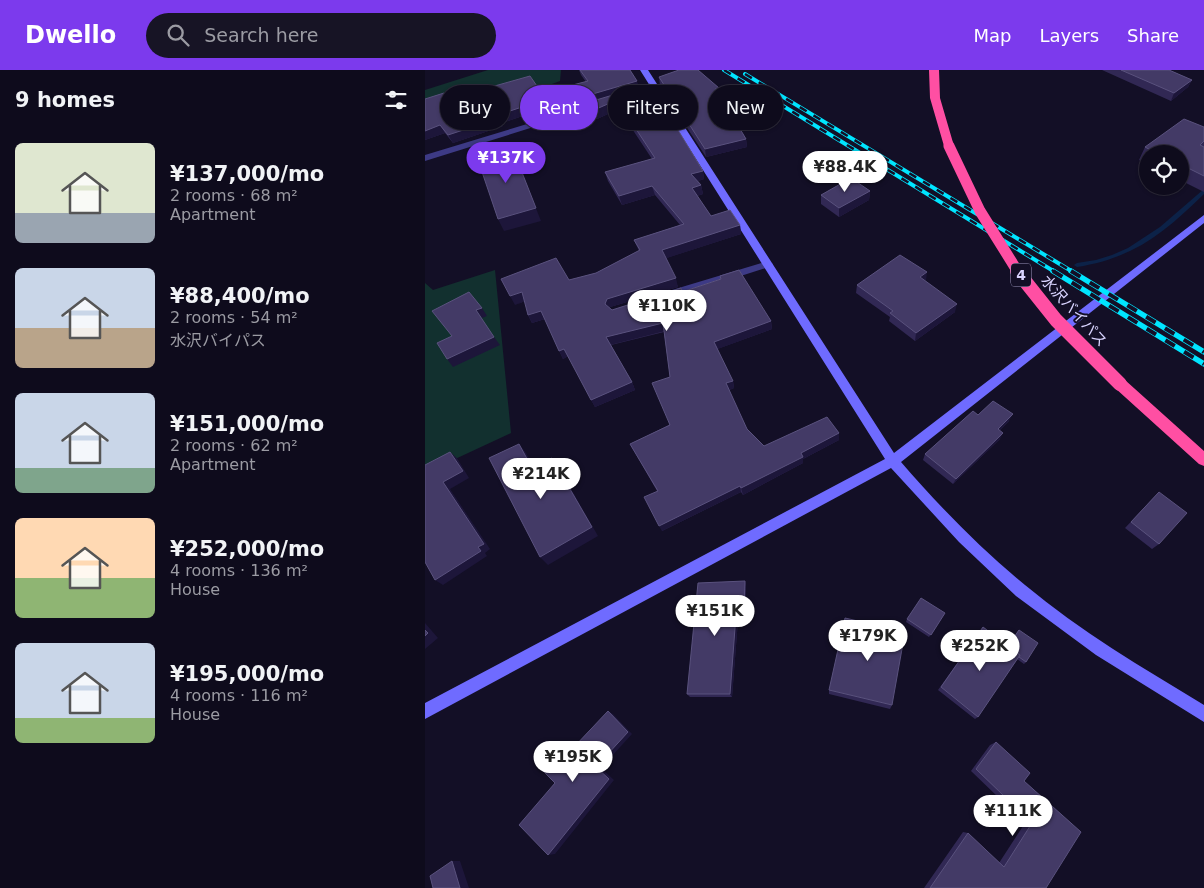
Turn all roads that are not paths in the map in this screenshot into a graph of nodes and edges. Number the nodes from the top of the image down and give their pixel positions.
1 (644, 70) edge
2 (934, 70) edge
3 (608, 103) edge
4 (425, 158) edge
5 (1204, 218) edge
6 (768, 264) junction
7 (660, 298) edge
8 (893, 460) junction
9 (1204, 460) edge
10 (425, 711) edge
11 (1204, 714) edge

1 - 6 main road
2 - 9 highway, 水沢バイパス / 4, bridge
3 - 4 street
5 - 8 main road
6 - 7 street
6 - 8 main road
8 - 10 main road
8 - 11 main road

